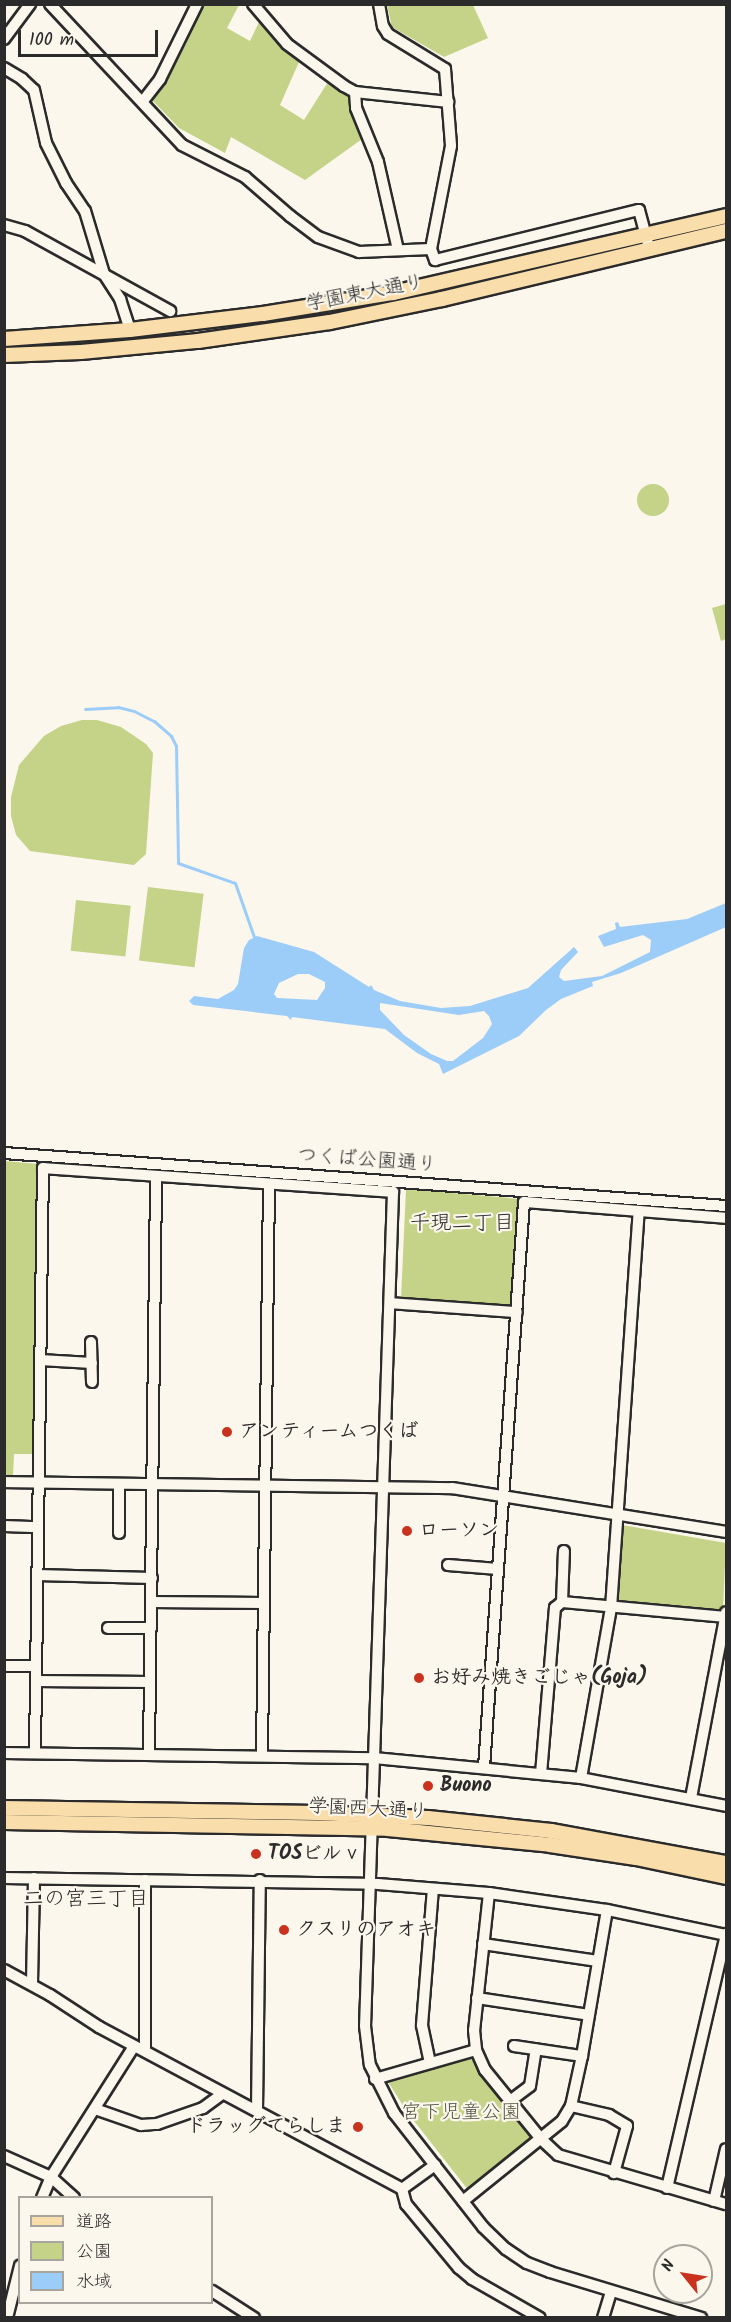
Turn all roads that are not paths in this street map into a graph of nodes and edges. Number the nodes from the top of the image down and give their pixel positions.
1 (50, 4) edge
2 (197, 4) edge
3 (253, 4) edge
4 (379, 4) edge
5 (30, 5) edge
6 (4, 39) edge
7 (4, 68) edge
8 (355, 92) junction
9 (143, 101) junction
10 (448, 102) junction
11 (726, 216) edge
12 (4, 225) edge
13 (726, 231) edge
14 (645, 236) junction
15 (431, 249) junction
16 (398, 250) junction
17 (650, 251) junction
18 (104, 274) junction
19 (170, 311) dead end
20 (130, 330) junction
21 (4, 339) edge
22 (4, 356) edge
23 (4, 1152) edge
24 (156, 1177) junction
25 (269, 1184) junction
26 (726, 1206) edge
27 (639, 1211) junction
28 (726, 1218) edge
29 (390, 1303) junction
30 (517, 1312) junction
31 (91, 1342) dead end
32 (40, 1360) junction
33 (92, 1363) junction
34 (92, 1382) dead end
35 (4, 1482) edge
36 (39, 1483) junction
37 (119, 1484) junction
38 (153, 1484) junction
39 (265, 1485) junction
40 (384, 1486) junction
41 (503, 1495) junction
42 (618, 1514) junction
43 (4, 1526) edge
44 (38, 1527) junction
45 (726, 1532) edge
46 (118, 1533) dead end
47 (564, 1551) dead end
48 (448, 1565) dead end
49 (498, 1569) junction
50 (37, 1575) junction
51 (152, 1578) junction
52 (151, 1602) junction
53 (562, 1602) junction
54 (264, 1603) junction
55 (611, 1608) junction
56 (726, 1612) edge
57 (726, 1617) edge
58 (108, 1628) dead end
59 (151, 1628) junction
60 (4, 1666) edge
61 (36, 1666) junction
62 (36, 1681) junction
63 (150, 1682) junction
64 (4, 1753) edge
65 (35, 1753) junction
66 (149, 1754) junction
67 (262, 1755) junction
68 (374, 1758) junction
69 (484, 1767) junction
70 (541, 1774) junction
71 (581, 1778) junction
72 (691, 1798) junction
73 (726, 1806) edge
74 (4, 1808) edge
75 (372, 1821) junction
76 (4, 1822) edge
77 (726, 1863) edge
78 (726, 1877) edge
79 (4, 1878) edge
80 (34, 1878) junction
81 (145, 1880) junction
82 (260, 1881) junction
83 (370, 1884) junction
84 (433, 1889) junction
85 (489, 1893) junction
86 (607, 1910) junction
87 (726, 1934) edge
88 (483, 1944) junction
89 (598, 1961) junction
90 (4, 1970) edge
91 (32, 1984) junction
92 (477, 1998) junction
93 (589, 2015) junction
94 (134, 2046) junction
95 (514, 2046) dead end
96 (536, 2049) junction
97 (476, 2050) junction
98 (145, 2051) junction
99 (582, 2056) junction
100 (430, 2063) junction
101 (375, 2079) junction
102 (221, 2095) junction
103 (510, 2101) junction
104 (571, 2106) junction
105 (95, 2109) junction
106 (257, 2111) junction
107 (541, 2139) junction
108 (726, 2148) edge
109 (4, 2156) edge
110 (435, 2165) junction
111 (614, 2173) junction
112 (51, 2177) junction
113 (667, 2188) junction
114 (402, 2189) junction
115 (43, 2196) edge
116 (72, 2196) edge
117 (463, 2201) junction
118 (714, 2201) junction
119 (726, 2204) edge
120 (18, 2274) edge
121 (611, 2291) junction
122 (213, 2292) edge
123 (667, 2313) edge
124 (7, 2318) edge
125 (254, 2318) edge
126 (540, 2318) edge
127 (603, 2318) edge
128 (701, 2318) edge

1 - 9 street
2 - 9 street
3 - 8 street
4 - 10 street
5 - 6 street
7 - 18 street
8 - 10 street
8 - 16 street
9 - 16 street
10 - 15 street
11 - 14 main road, 学園東大通り
12 - 18 street
13 - 17 main road, 学園東大通り
14 - 15 street
14 - 17 street
14 - 20 main road, 学園東大通り
15 - 16 street
17 - 22 main road, 学園東大通り
18 - 19 street
18 - 20 street
20 - 21 main road, 学園東大通り
23 - 26 street, つくば公園通り
24 - 25 street
24 - 32 street
24 - 38 street
25 - 29 street
25 - 39 street
27 - 28 street
27 - 30 street
27 - 42 street
29 - 30 street
29 - 40 street
30 - 41 street
31 - 33 street
32 - 33 street
32 - 36 street
33 - 34 street
35 - 36 street
36 - 37 street
36 - 44 street
37 - 38 street
37 - 46 street
38 - 39 street
38 - 51 street
39 - 40 street
39 - 54 street
40 - 41 street
40 - 68 street
41 - 42 street
41 - 49 street
42 - 45 street
42 - 55 street
43 - 44 street
44 - 50 street
47 - 53 street
48 - 49 street
49 - 69 street
50 - 51 street
50 - 61 street
51 - 52 street
52 - 54 street
52 - 59 street
53 - 55 street
53 - 70 street
54 - 67 street
55 - 57 street
55 - 71 street
56 - 57 street
57 - 72 street
58 - 59 street
59 - 63 street
60 - 61 street
61 - 62 street
62 - 63 street
62 - 65 street
63 - 66 street
64 - 65 street
65 - 66 street
66 - 67 street
67 - 68 street
68 - 69 street
68 - 75 street
69 - 70 street
70 - 71 street
71 - 72 street
72 - 73 street
74 - 75 main road, 学園西大通り
75 - 76 main road, 学園西大通り
75 - 77 main road, 学園西大通り
75 - 78 main road, 学園西大通り
75 - 83 street
79 - 80 street
80 - 81 street
80 - 91 street
81 - 82 street
81 - 98 street
82 - 83 street
82 - 106 street
83 - 84 street
83 - 101 street
84 - 85 street
84 - 100 street
85 - 86 street
85 - 88 street
86 - 87 street
86 - 89 street
87 - 113 street
88 - 89 street
88 - 92 street
89 - 93 street
90 - 91 street
91 - 94 street
92 - 93 street
92 - 97 street
93 - 99 street
94 - 98 street
94 - 105 street
95 - 96 street
96 - 99 street
96 - 103 street
97 - 100 street
97 - 103 street
98 - 102 street
99 - 104 street
100 - 101 street
101 - 110 street
102 - 105 street
102 - 106 street
103 - 107 street
104 - 107 street
104 - 111 street
105 - 112 street
106 - 114 street
107 - 111 street
107 - 117 street
108 - 118 street
109 - 112 street
110 - 114 street
110 - 117 street
111 - 113 street
112 - 115 street
112 - 116 street
113 - 118 street
114 - 126 street
117 - 121 street
118 - 119 street
120 - 124 street
121 - 123 street
121 - 127 street
122 - 125 street
123 - 128 street

